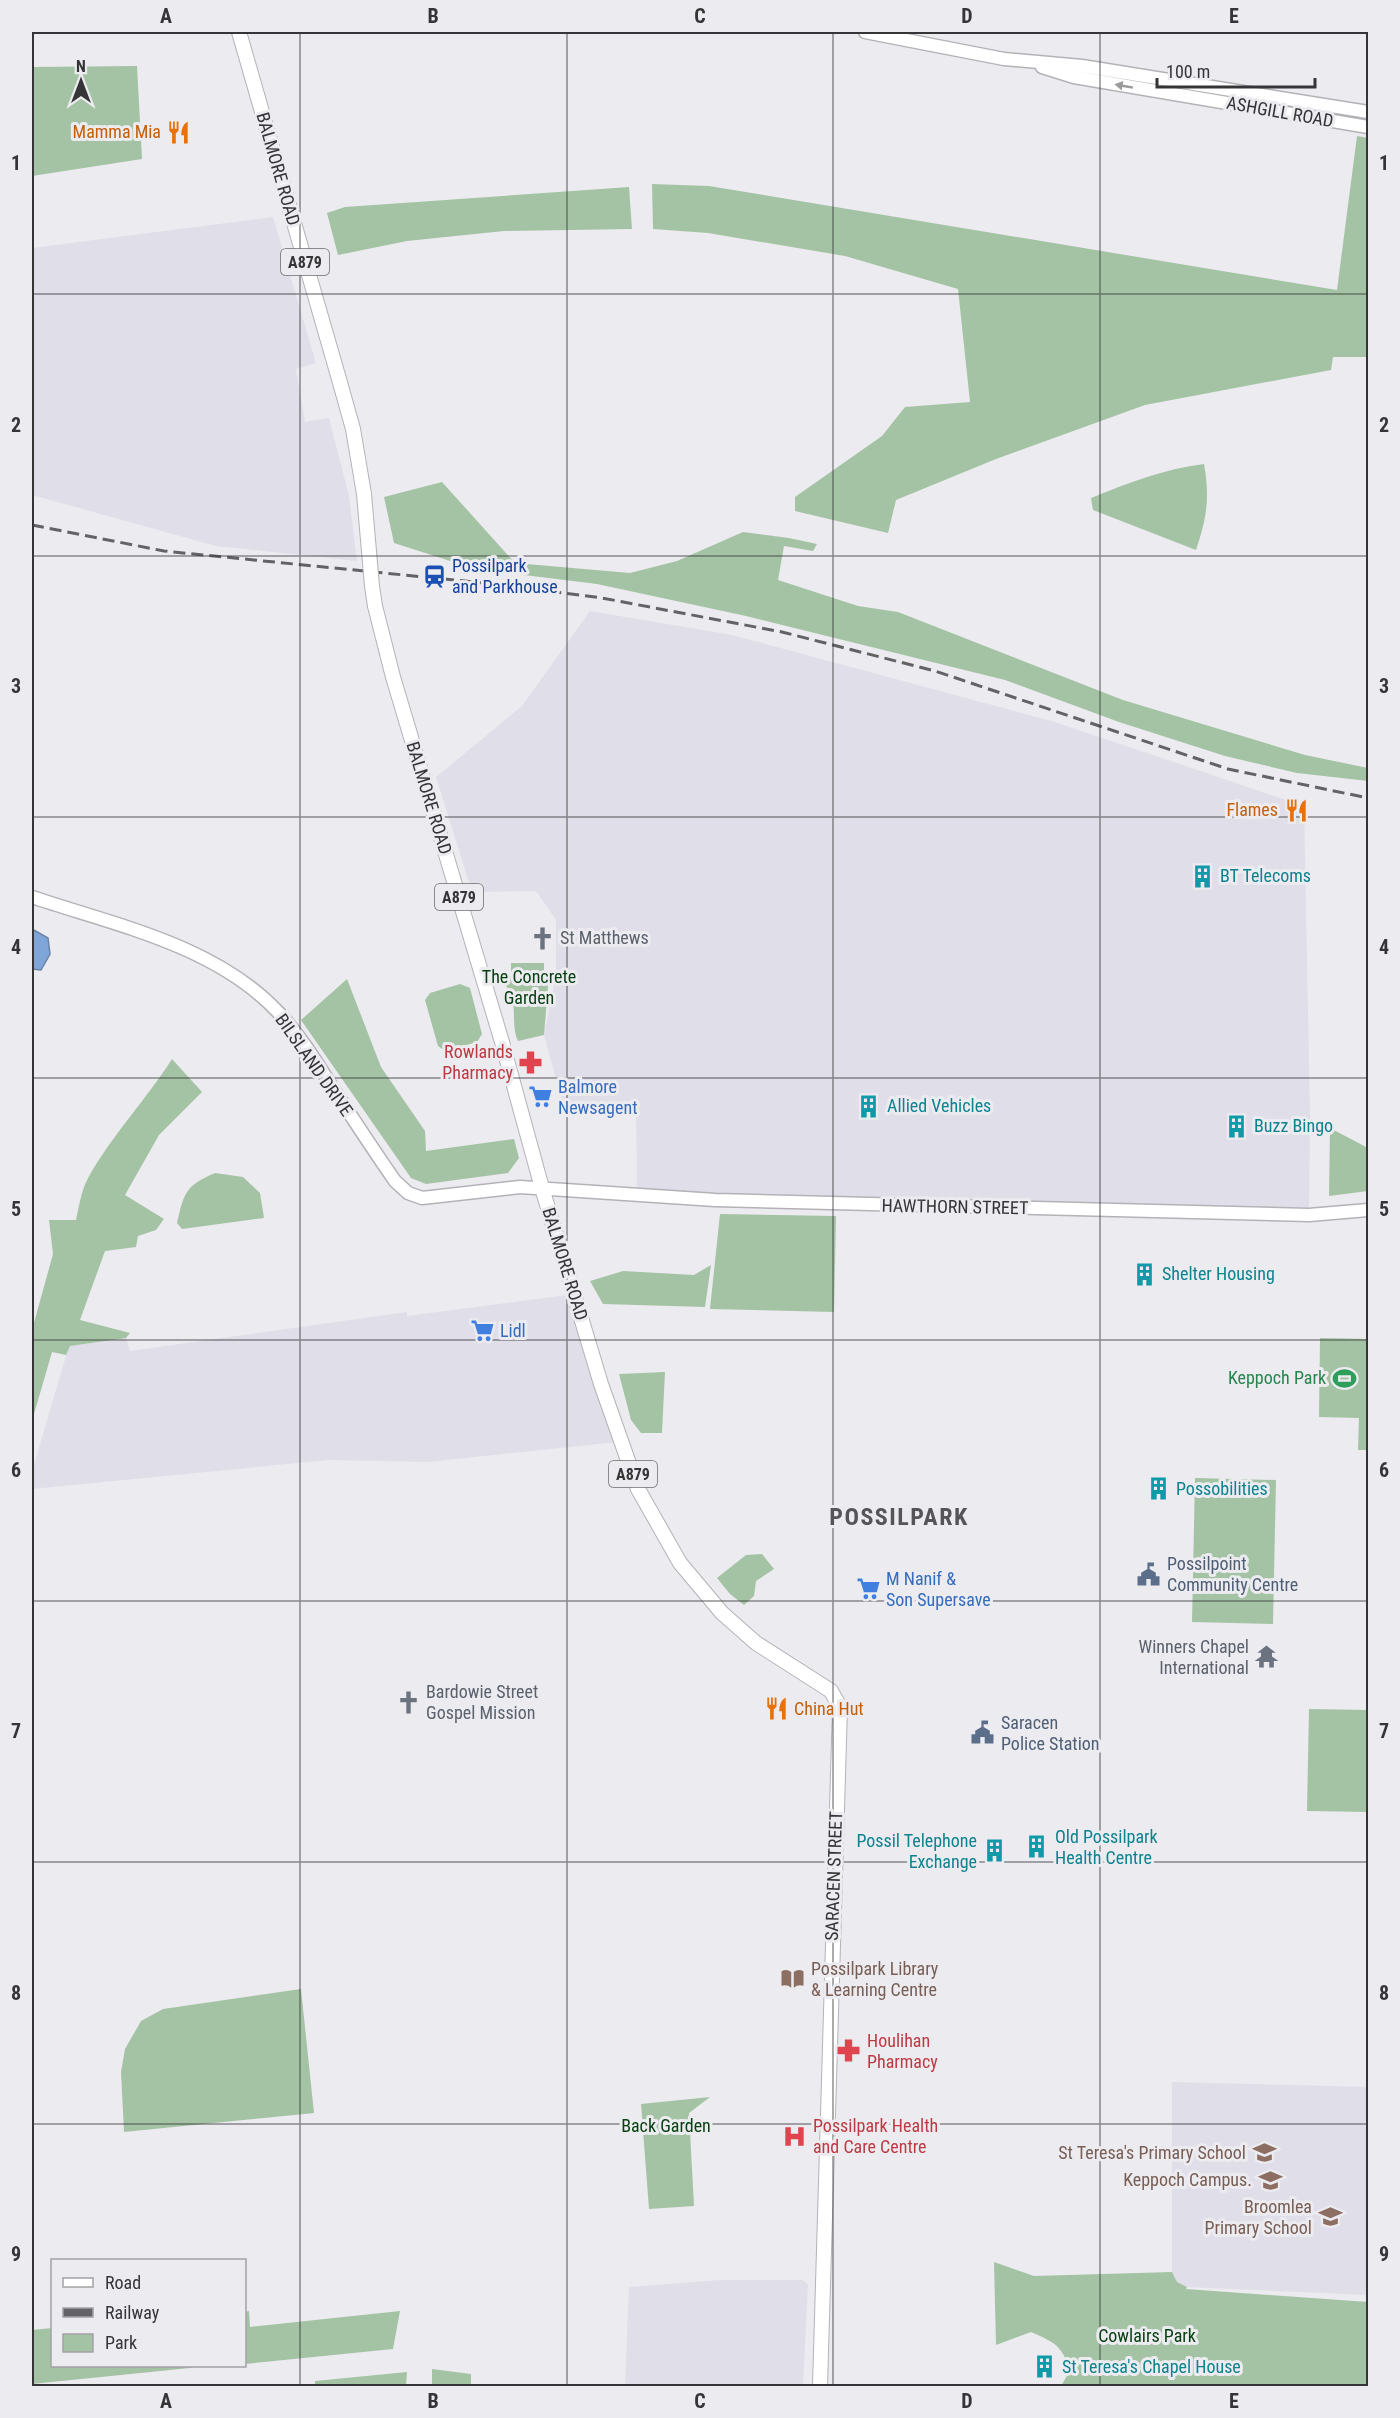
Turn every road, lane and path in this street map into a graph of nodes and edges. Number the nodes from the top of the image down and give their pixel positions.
1 (239, 32) edge
2 (865, 32) edge
3 (1015, 59) junction
4 (1368, 112) edge
5 (1368, 127) edge
6 (32, 897) edge
7 (542, 1188) junction
8 (408, 1193) joint
9 (1368, 1210) edge
10 (831, 1691) joint
11 (820, 2386) edge

1 - 7 main road, BALMORE ROAD / A879, bridge
2 - 3 main road, ASHGILL ROAD
3 - 4 main road, ASHGILL ROAD
5 -> 3 main road, ASHGILL ROAD
6 - 8 main road, BILSLAND DRIVE
7 - 8 main road, HAWTHORN STREET
7 - 9 main road, HAWTHORN STREET
7 - 10 main road, BALMORE ROAD / A879
10 - 11 main road, SARACEN STREET / A879

